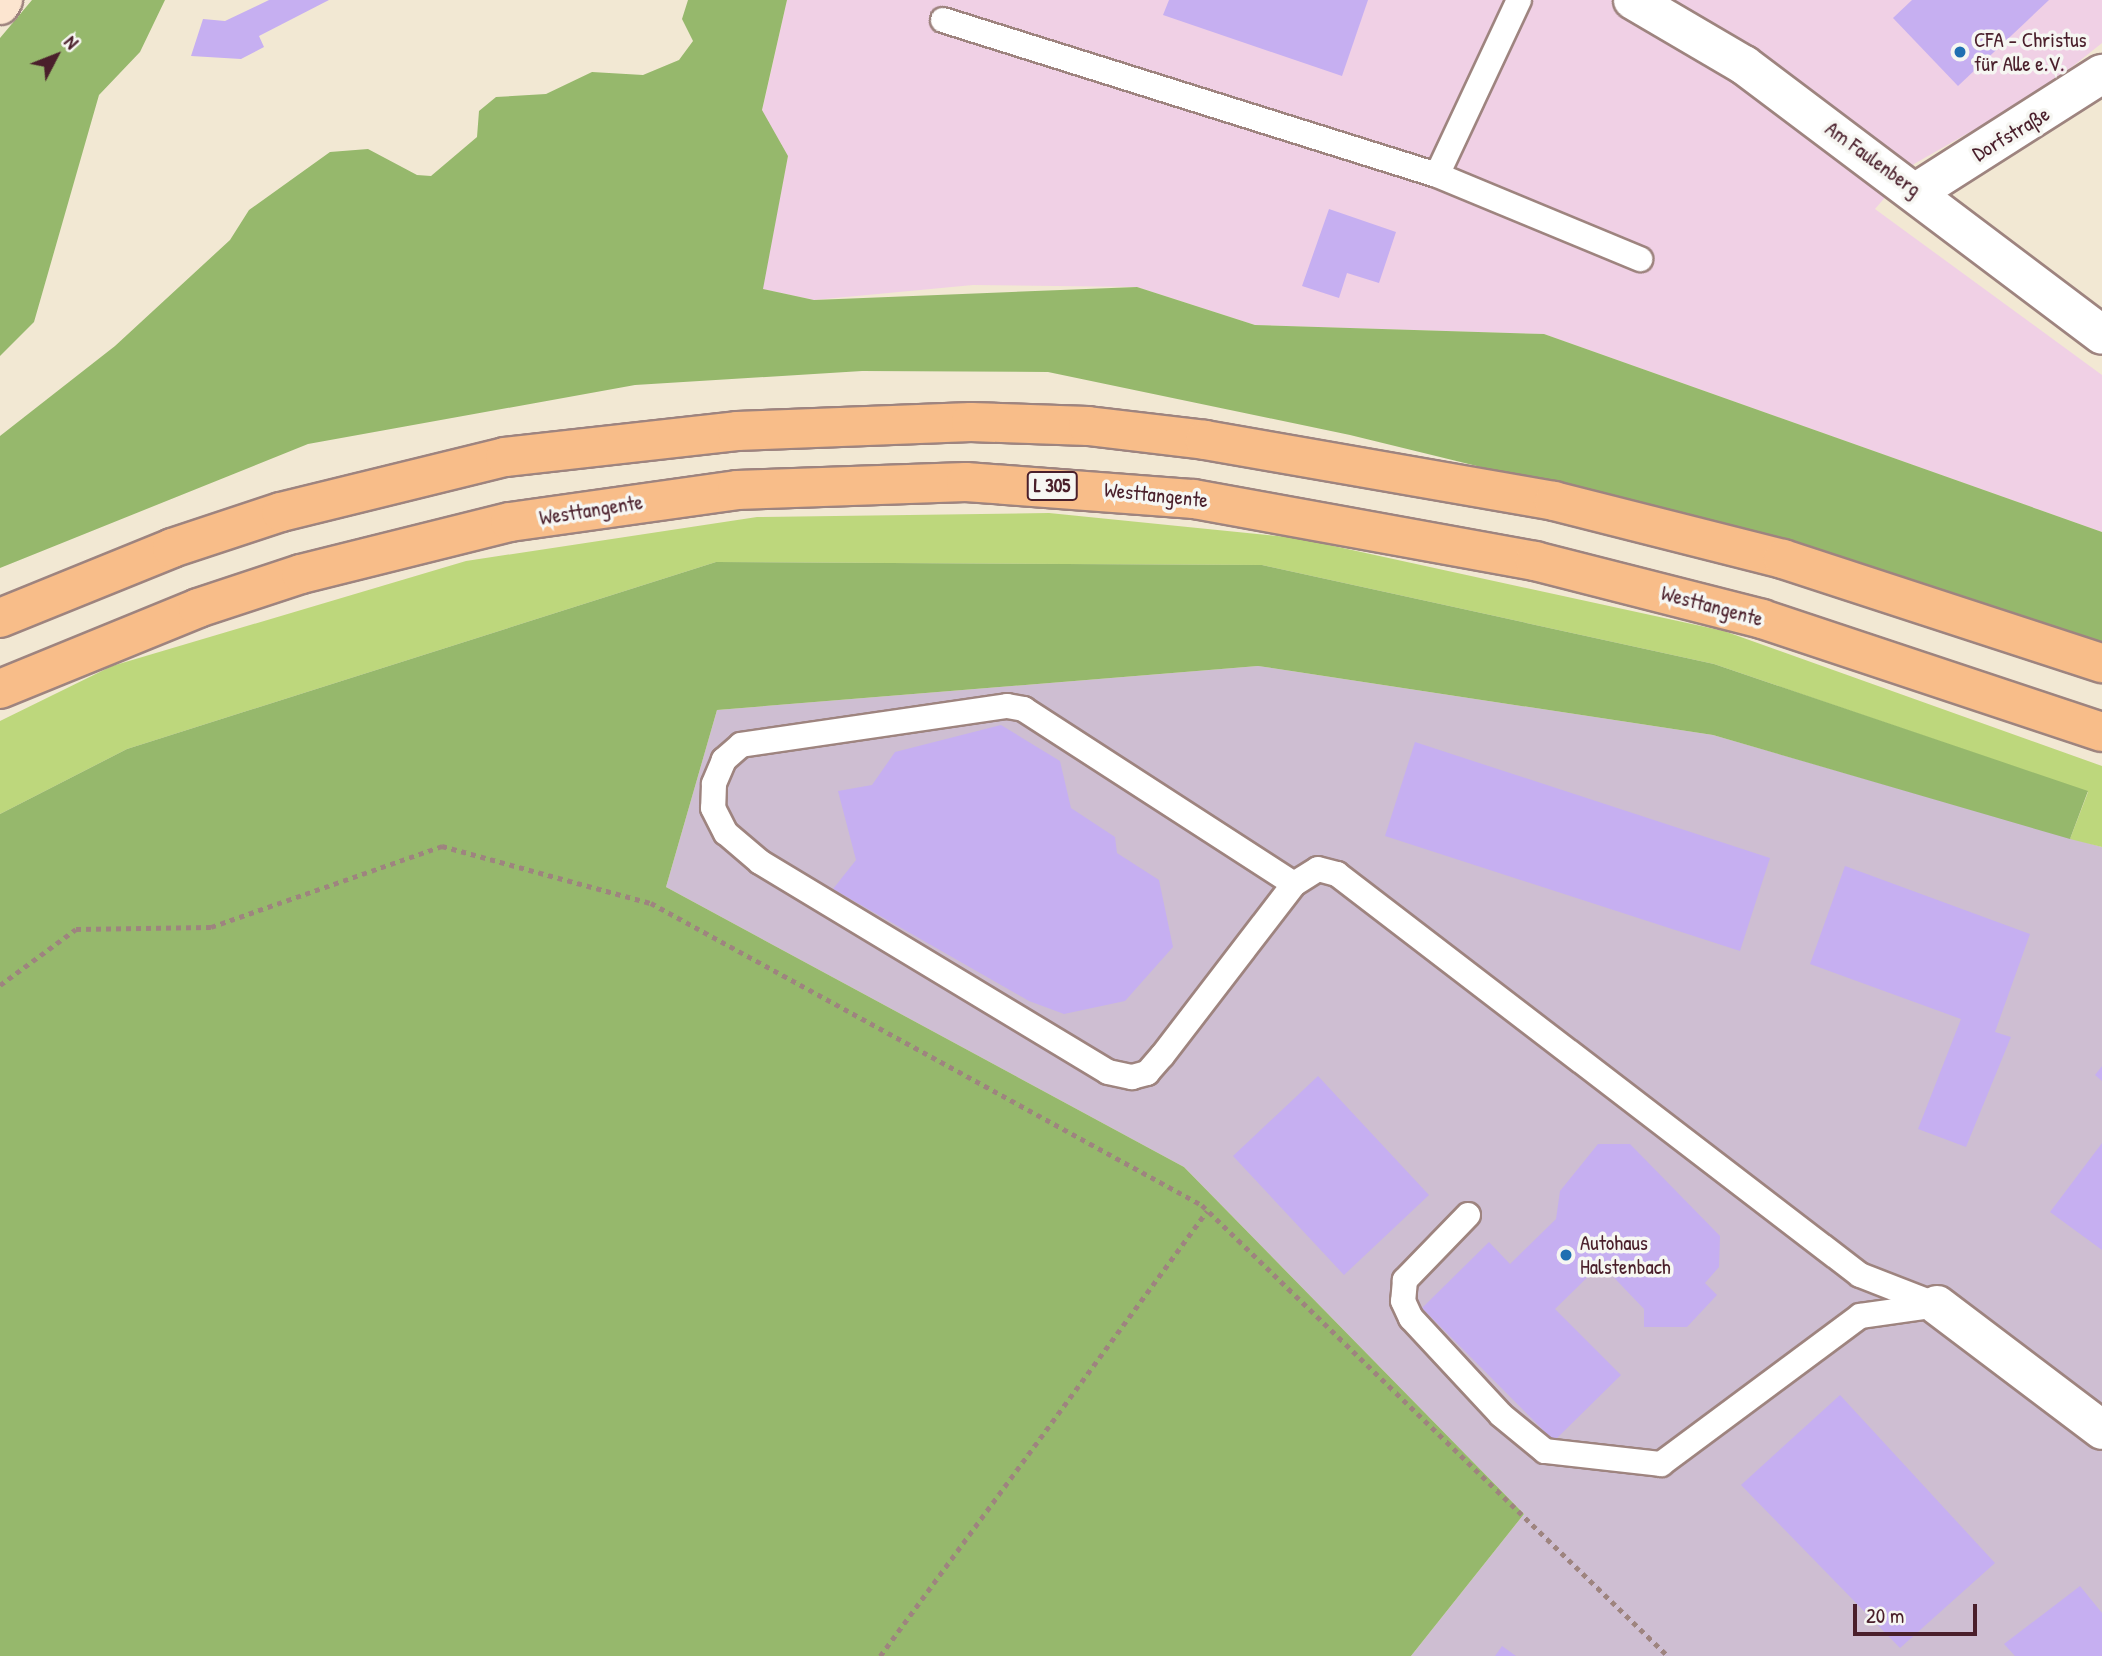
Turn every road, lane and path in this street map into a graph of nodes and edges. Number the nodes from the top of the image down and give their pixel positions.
1 (3, 0) edge
2 (1519, 0) edge
3 (1633, 0) edge
4 (0, 5) edge
5 (943, 20) dead end
6 (2102, 74) edge
7 (1437, 175) junction
8 (1917, 191) junction
9 (1640, 259) dead end
10 (2102, 335) edge
11 (0, 618) edge
12 (2102, 663) edge
13 (0, 689) edge
14 (2102, 732) edge
15 (1294, 884) junction
16 (0, 985) edge
17 (1207, 1211) junction
18 (1468, 1215) dead end
19 (1937, 1305) junction
20 (2102, 1430) edge
21 (880, 1656) edge
22 (1668, 1656) edge

1 - 4 main road
2 - 7 lane
3 - 8 street, Am Faulenberg
5 - 7 lane
6 - 8 street, Dorfstraße
7 - 9 lane
8 - 10 street, Am Faulenberg
11 - 12 main road
13 - 14 main road, Westtangente / L 305
15 - 15 lane
15 - 19 lane
16 - 17 path
17 - 21 path
17 - 22 path
18 - 19 lane
19 - 20 street

